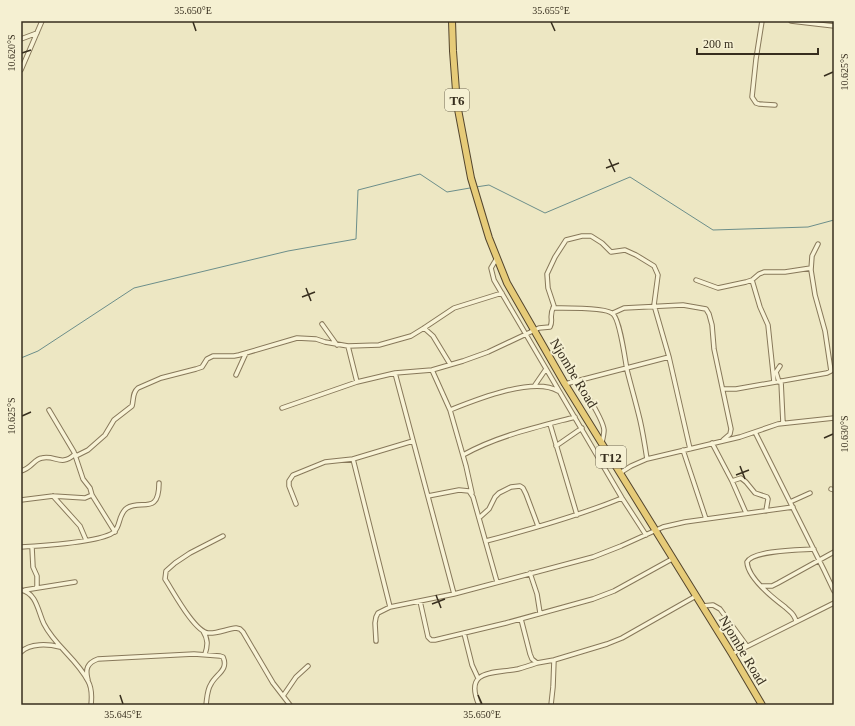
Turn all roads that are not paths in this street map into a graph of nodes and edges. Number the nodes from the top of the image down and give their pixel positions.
1 (42, 21) edge
2 (452, 21) edge
3 (762, 21) edge
4 (790, 21) edge
5 (834, 26) edge
6 (37, 33) junction
7 (21, 39) edge
8 (21, 70) edge
9 (775, 105) dead end
10 (477, 200) joint
11 (818, 244) dead end
12 (497, 258) junction
13 (811, 268) junction
14 (696, 280) dead end
15 (752, 280) junction
16 (502, 294) junction
17 (655, 307) junction
18 (553, 308) junction
19 (613, 313) junction
20 (322, 324) dead end
21 (424, 328) junction
22 (534, 331) junction
23 (527, 334) junction
24 (337, 345) junction
25 (348, 346) junction
26 (246, 353) junction
27 (669, 356) junction
28 (450, 364) junction
29 (780, 366) dead end
30 (627, 368) junction
31 (546, 369) junction
32 (432, 370) junction
33 (395, 373) junction
34 (236, 375) dead end
35 (579, 381) junction
36 (357, 382) junction
37 (774, 382) junction
38 (780, 382) junction
39 (565, 384) junction
40 (535, 385) junction
41 (723, 389) junction
42 (559, 391) junction
43 (282, 408) dead end
44 (49, 410) dead end
45 (450, 410) junction
46 (575, 417) junction
47 (834, 418) edge
48 (783, 423) junction
49 (550, 424) junction
50 (582, 428) junction
51 (755, 432) junction
52 (723, 440) junction
53 (413, 441) junction
54 (602, 442) junction
55 (712, 443) junction
56 (556, 446) junction
57 (690, 449) junction
58 (683, 450) junction
59 (75, 455) junction
60 (463, 455) junction
61 (353, 459) junction
62 (648, 459) junction
63 (21, 470) edge
64 (620, 473) junction
65 (732, 481) junction
66 (159, 483) dead end
67 (810, 493) dead end
68 (472, 494) junction
69 (53, 496) junction
70 (92, 496) junction
71 (428, 496) junction
72 (622, 498) junction
73 (21, 500) edge
74 (790, 502) junction
75 (296, 504) dead end
76 (793, 507) junction
77 (766, 512) junction
78 (746, 513) junction
79 (577, 515) junction
80 (479, 518) junction
81 (706, 519) junction
82 (538, 526) junction
83 (654, 530) junction
84 (115, 532) junction
85 (646, 534) junction
86 (223, 536) dead end
87 (86, 540) junction
88 (486, 541) junction
89 (21, 547) edge
90 (32, 547) junction
91 (814, 549) junction
92 (834, 552) edge
93 (672, 559) junction
94 (820, 560) junction
95 (530, 573) junction
96 (75, 582) dead end
97 (497, 582) junction
98 (762, 586) junction
99 (37, 588) junction
100 (23, 590) edge
101 (834, 591) edge
102 (454, 594) junction
103 (696, 596) junction
104 (420, 601) junction
105 (834, 603) edge
106 (702, 606) junction
107 (390, 607) junction
108 (540, 613) junction
109 (521, 618) junction
110 (796, 621) junction
111 (203, 631) junction
112 (464, 633) junction
113 (376, 641) dead end
114 (747, 646) junction
115 (60, 647) junction
116 (21, 652) edge
117 (205, 654) junction
118 (732, 654) junction
119 (554, 660) junction
120 (537, 663) junction
121 (308, 666) dead end
122 (478, 678) junction
123 (88, 680) junction
124 (283, 696) junction
125 (91, 705) edge
126 (206, 705) edge
127 (290, 705) edge
128 (478, 705) edge
129 (551, 705) edge
130 (762, 705) edge

1 - 6 street
2 - 10 highway, Njombe Road / T6
3 - 9 street
4 - 5 street
6 - 7 street
6 - 8 street
10 - 12 highway, Njombe Road / T12
11 - 13 street
12 - 16 street
12 - 22 highway, Njombe Road / T12
13 - 15 street
13 - 38 street
14 - 15 street
15 - 37 street
16 - 21 street
16 - 23 street
17 - 18 street
17 - 19 street
17 - 27 street
17 - 41 street
18 - 19 street
18 - 22 street
19 - 30 street
20 - 24 street
21 - 25 street
21 - 28 street
22 - 23 street
22 - 39 highway, Njombe Road / T12
23 - 28 street
23 - 31 street
24 - 25 street
24 - 26 street
25 - 36 street
26 - 34 street
26 - 59 street
27 - 30 street
27 - 57 street
28 - 32 street
29 - 38 street
30 - 35 street
30 - 62 street
31 - 40 street
31 - 42 street
32 - 33 street
32 - 45 street
33 - 36 street
33 - 53 street
35 - 39 street
35 - 54 street
36 - 43 street
37 - 38 street
37 - 41 street
38 - 48 street
39 - 54 highway, Njombe Road / T12
40 - 42 street
40 - 45 street
41 - 52 street
42 - 46 street
44 - 59 street
45 - 60 street
46 - 49 street
46 - 50 street
47 - 48 street
48 - 51 street
49 - 56 street
49 - 60 street
50 - 56 street
50 - 72 street
51 - 52 street
51 - 74 street
52 - 55 street
53 - 61 street
53 - 71 street
54 - 64 highway, Njombe Road / T12
55 - 57 street
55 - 65 street
56 - 79 street
57 - 58 street
58 - 62 street
58 - 81 street
59 - 63 street
59 - 70 street
60 - 68 street
61 - 75 street
61 - 107 street
62 - 64 street
64 - 83 highway, Njombe Road / T12
65 - 77 street
65 - 78 street
66 - 84 street
67 - 74 street
68 - 71 street
68 - 80 street
69 - 70 street
69 - 73 street
69 - 87 street
70 - 84 street
71 - 102 street
72 - 79 street
72 - 85 street
74 - 76 street
76 - 77 street
76 - 91 street
77 - 78 street
78 - 81 street
79 - 82 street
80 - 82 street
80 - 88 street
81 - 83 street
82 - 88 street
83 - 85 street
83 - 93 highway, Njombe Road / T12
84 - 87 street
85 - 95 street
86 - 111 street
87 - 90 street
88 - 97 street
89 - 90 street
90 - 99 street
91 - 94 street
91 - 98 street
92 - 94 street
93 - 103 highway, Njombe Road / T12
93 - 108 street
94 - 98 street
94 - 101 street
95 - 97 street
95 - 108 street
96 - 99 street
97 - 102 street
98 - 110 street
99 - 100 street
100 - 115 street
102 - 104 street
103 - 106 highway, Njombe Road / T12
103 - 119 street
104 - 107 street
104 - 112 street
105 - 110 street
106 - 114 street
106 - 118 highway, Njombe Road / T12
107 - 113 street
108 - 109 street
109 - 112 street
109 - 120 street
110 - 114 street
111 - 117 street
111 - 124 street
112 - 122 street
114 - 118 street
115 - 116 street
115 - 123 street
117 - 123 street
117 - 126 street
118 - 130 highway, Njombe Road / T12
119 - 120 street
119 - 129 street
120 - 122 street
121 - 124 street
122 - 128 street
123 - 125 street
124 - 127 street

